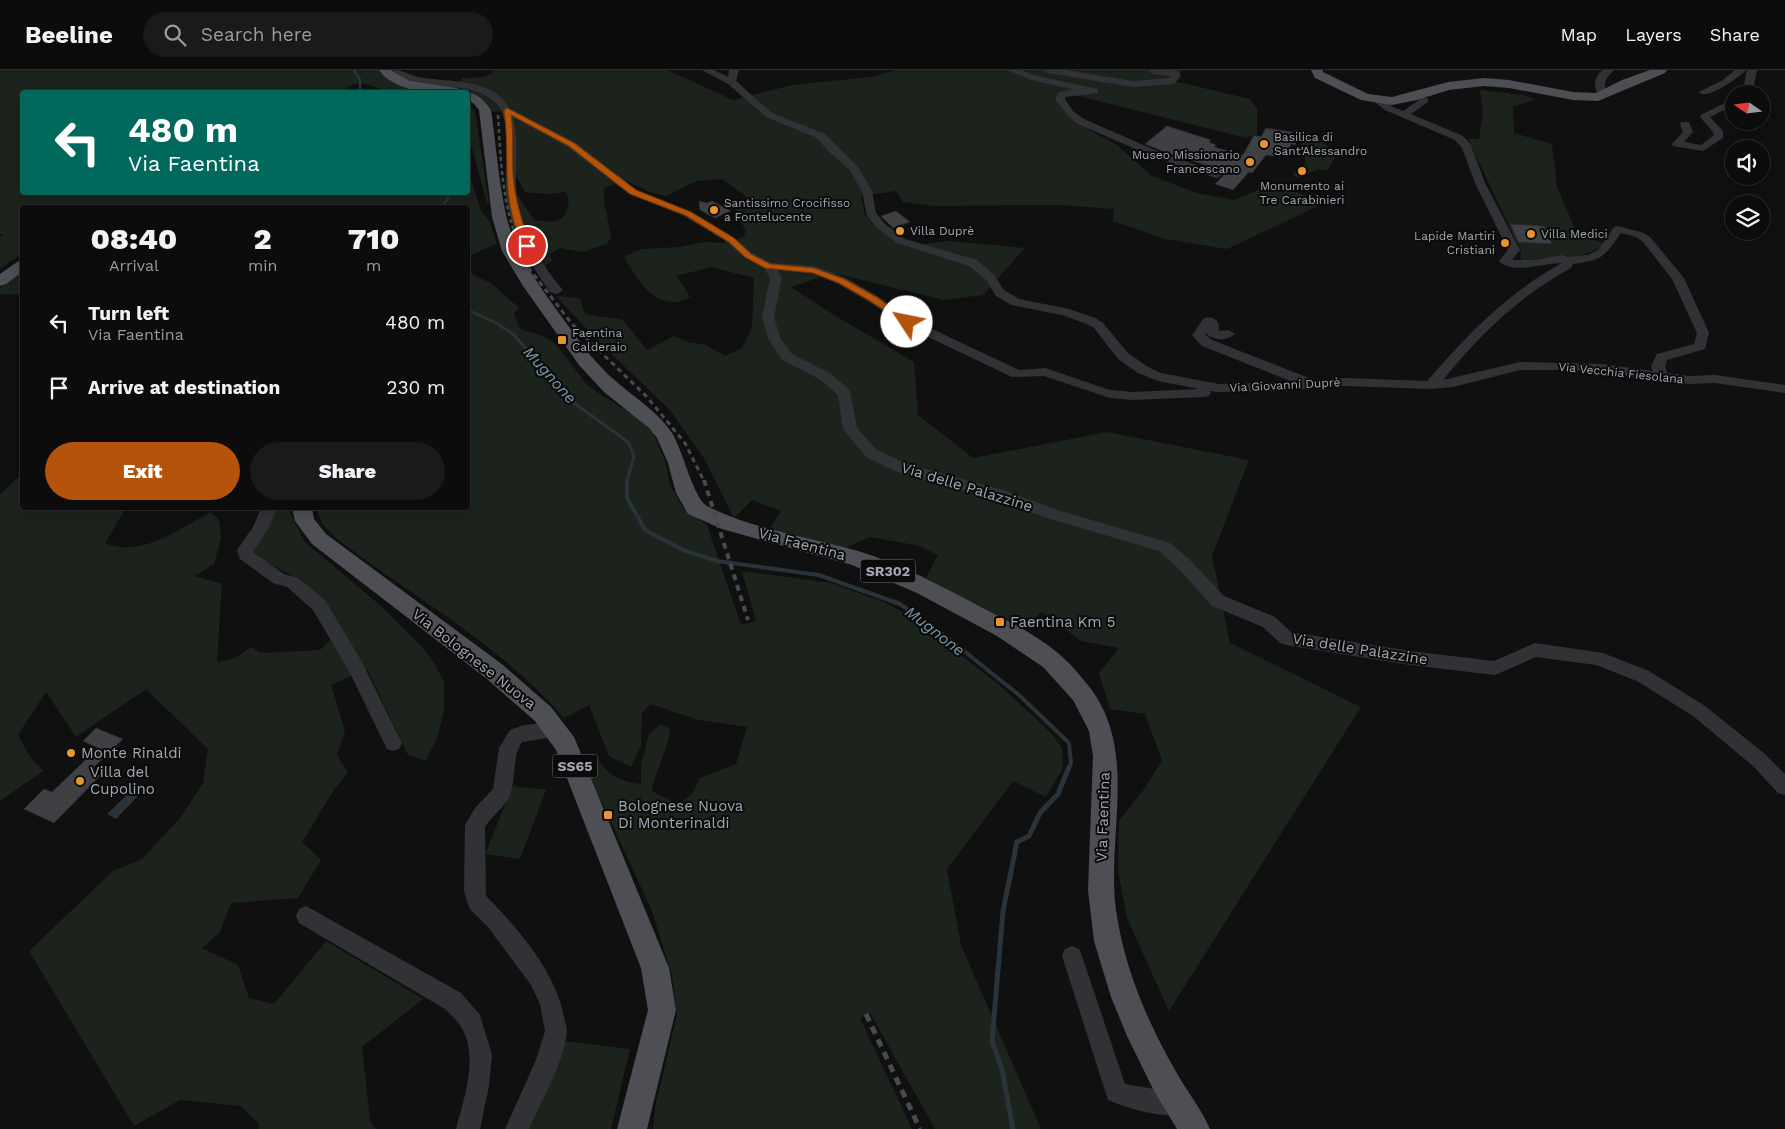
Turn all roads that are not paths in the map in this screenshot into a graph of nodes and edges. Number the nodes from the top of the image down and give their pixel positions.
1 (385, 70) edge
2 (398, 70) edge
3 (707, 70) edge
4 (1012, 70) edge
5 (1044, 70) edge
6 (1609, 70) edge
7 (1661, 70) edge
8 (1741, 70) edge
9 (1752, 70) edge
10 (1152, 71) edge
11 (1325, 75) edge
12 (732, 76) edge
13 (1749, 85) edge
14 (446, 90) edge
15 (1704, 92) dead end
16 (1602, 95) junction
17 (470, 97) edge
18 (1381, 100) junction
19 (1425, 100) dead end
20 (1725, 106) edge
21 (507, 110) junction
22 (1404, 115) junction
23 (1685, 124) dead end
24 (1217, 175) dead end
25 (1568, 261) junction
26 (20, 266) edge
27 (768, 266) junction
28 (0, 281) edge
29 (557, 290) dead end
30 (1229, 334) dead end
31 (1663, 378) junction
32 (1314, 384) junction
33 (1431, 385) junction
34 (1219, 388) junction
35 (1785, 389) edge
36 (268, 510) edge
37 (302, 510) edge
38 (556, 730) junction
39 (393, 743) dead end
40 (1785, 787) edge
41 (306, 916) dead end
42 (1072, 956) dead end
43 (1178, 1104) junction
44 (468, 1129) edge
45 (517, 1129) edge
46 (632, 1129) edge
47 (1195, 1129) edge

1 - 14 main road
2 - 21 street
3 - 12 street, Via Giovanni Duprè
4 - 24 street
5 - 10 street
6 - 16 street
7 - 16 main road
8 - 15 street
9 - 13 street
11 - 18 main road
12 - 34 street, Via Giovanni Duprè
16 - 18 main road
17 - 43 main road, Via Faentina / SR302
18 - 22 street
19 - 22 street
20 - 23 street
21 - 27 street
21 - 29 street
22 - 25 street
25 - 31 street
25 - 33 street
26 - 28 main road
27 - 34 street
27 - 40 street, Via delle Palazzine
30 - 32 street
31 - 33 street, Via Vecchia Fiesolana
31 - 35 street, Via Vecchia Fiesolana
32 - 33 street, Via Giovanni Duprè
32 - 34 street, Via Giovanni Duprè
36 - 39 street
37 - 38 main road, Via Bolognese Nuova / SS65
38 - 45 street
38 - 46 main road, Via Bolognese Nuova / SS65
41 - 44 street
42 - 43 street
43 - 47 main road, Via Faentina / SR302

